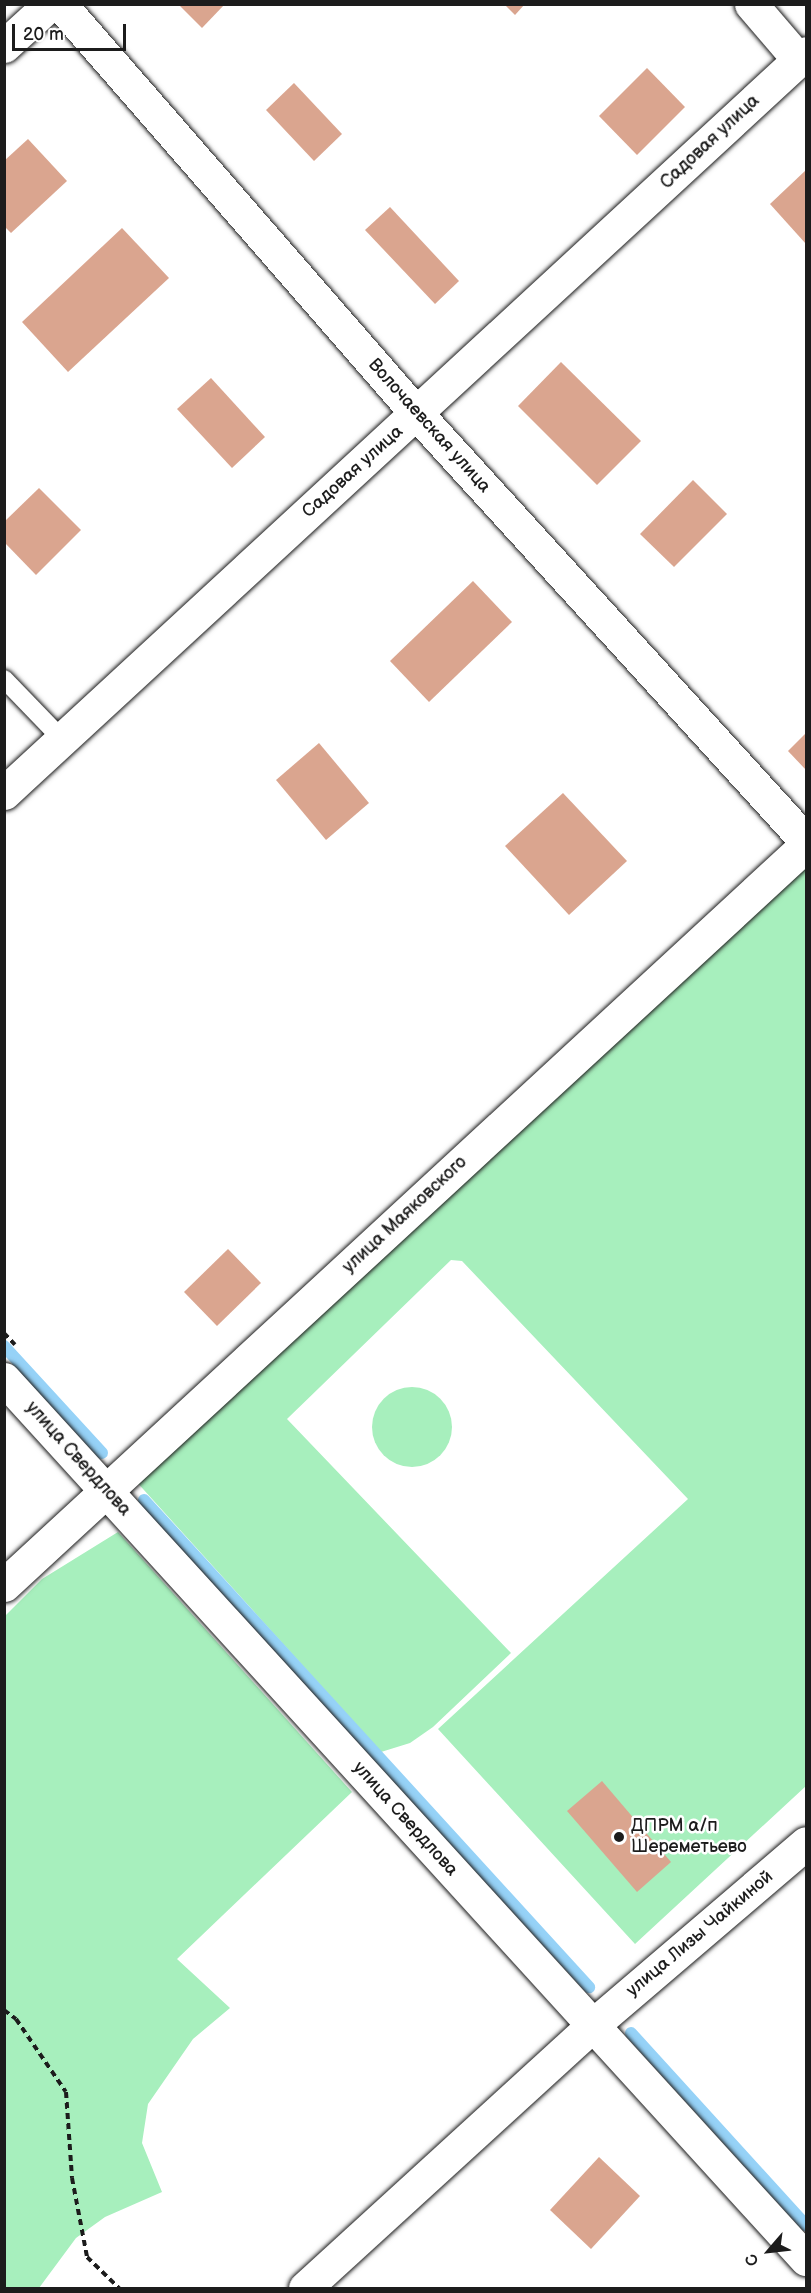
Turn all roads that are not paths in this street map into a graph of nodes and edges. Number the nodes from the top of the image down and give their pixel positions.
1 (50, 4) edge
2 (60, 4) edge
3 (751, 4) edge
4 (4, 46) edge
5 (803, 56) edge
6 (417, 414) junction
7 (4, 679) edge
8 (62, 739) junction
9 (4, 793) edge
10 (807, 843) edge
11 (4, 1379) edge
12 (107, 1491) junction
13 (4, 1585) edge
14 (807, 1843) edge
15 (593, 2025) junction
16 (807, 2259) edge
17 (305, 2289) edge

1 - 4 street
2 - 6 street, Волочаевская улица
3 - 5 street
5 - 6 street, Садовая улица
6 - 8 street, Садовая улица
6 - 10 street, Волочаевская улица
7 - 8 lane
8 - 9 street, Садовая улица
10 - 12 street, улица Маяковского
11 - 12 street, улица Свердлова
12 - 13 street, улица Маяковского
12 - 15 street, улица Свердлова
14 - 15 street, улица Лизы Чайкиной
15 - 16 street, улица Свердлова
15 - 17 street, улица Лизы Чайкиной

